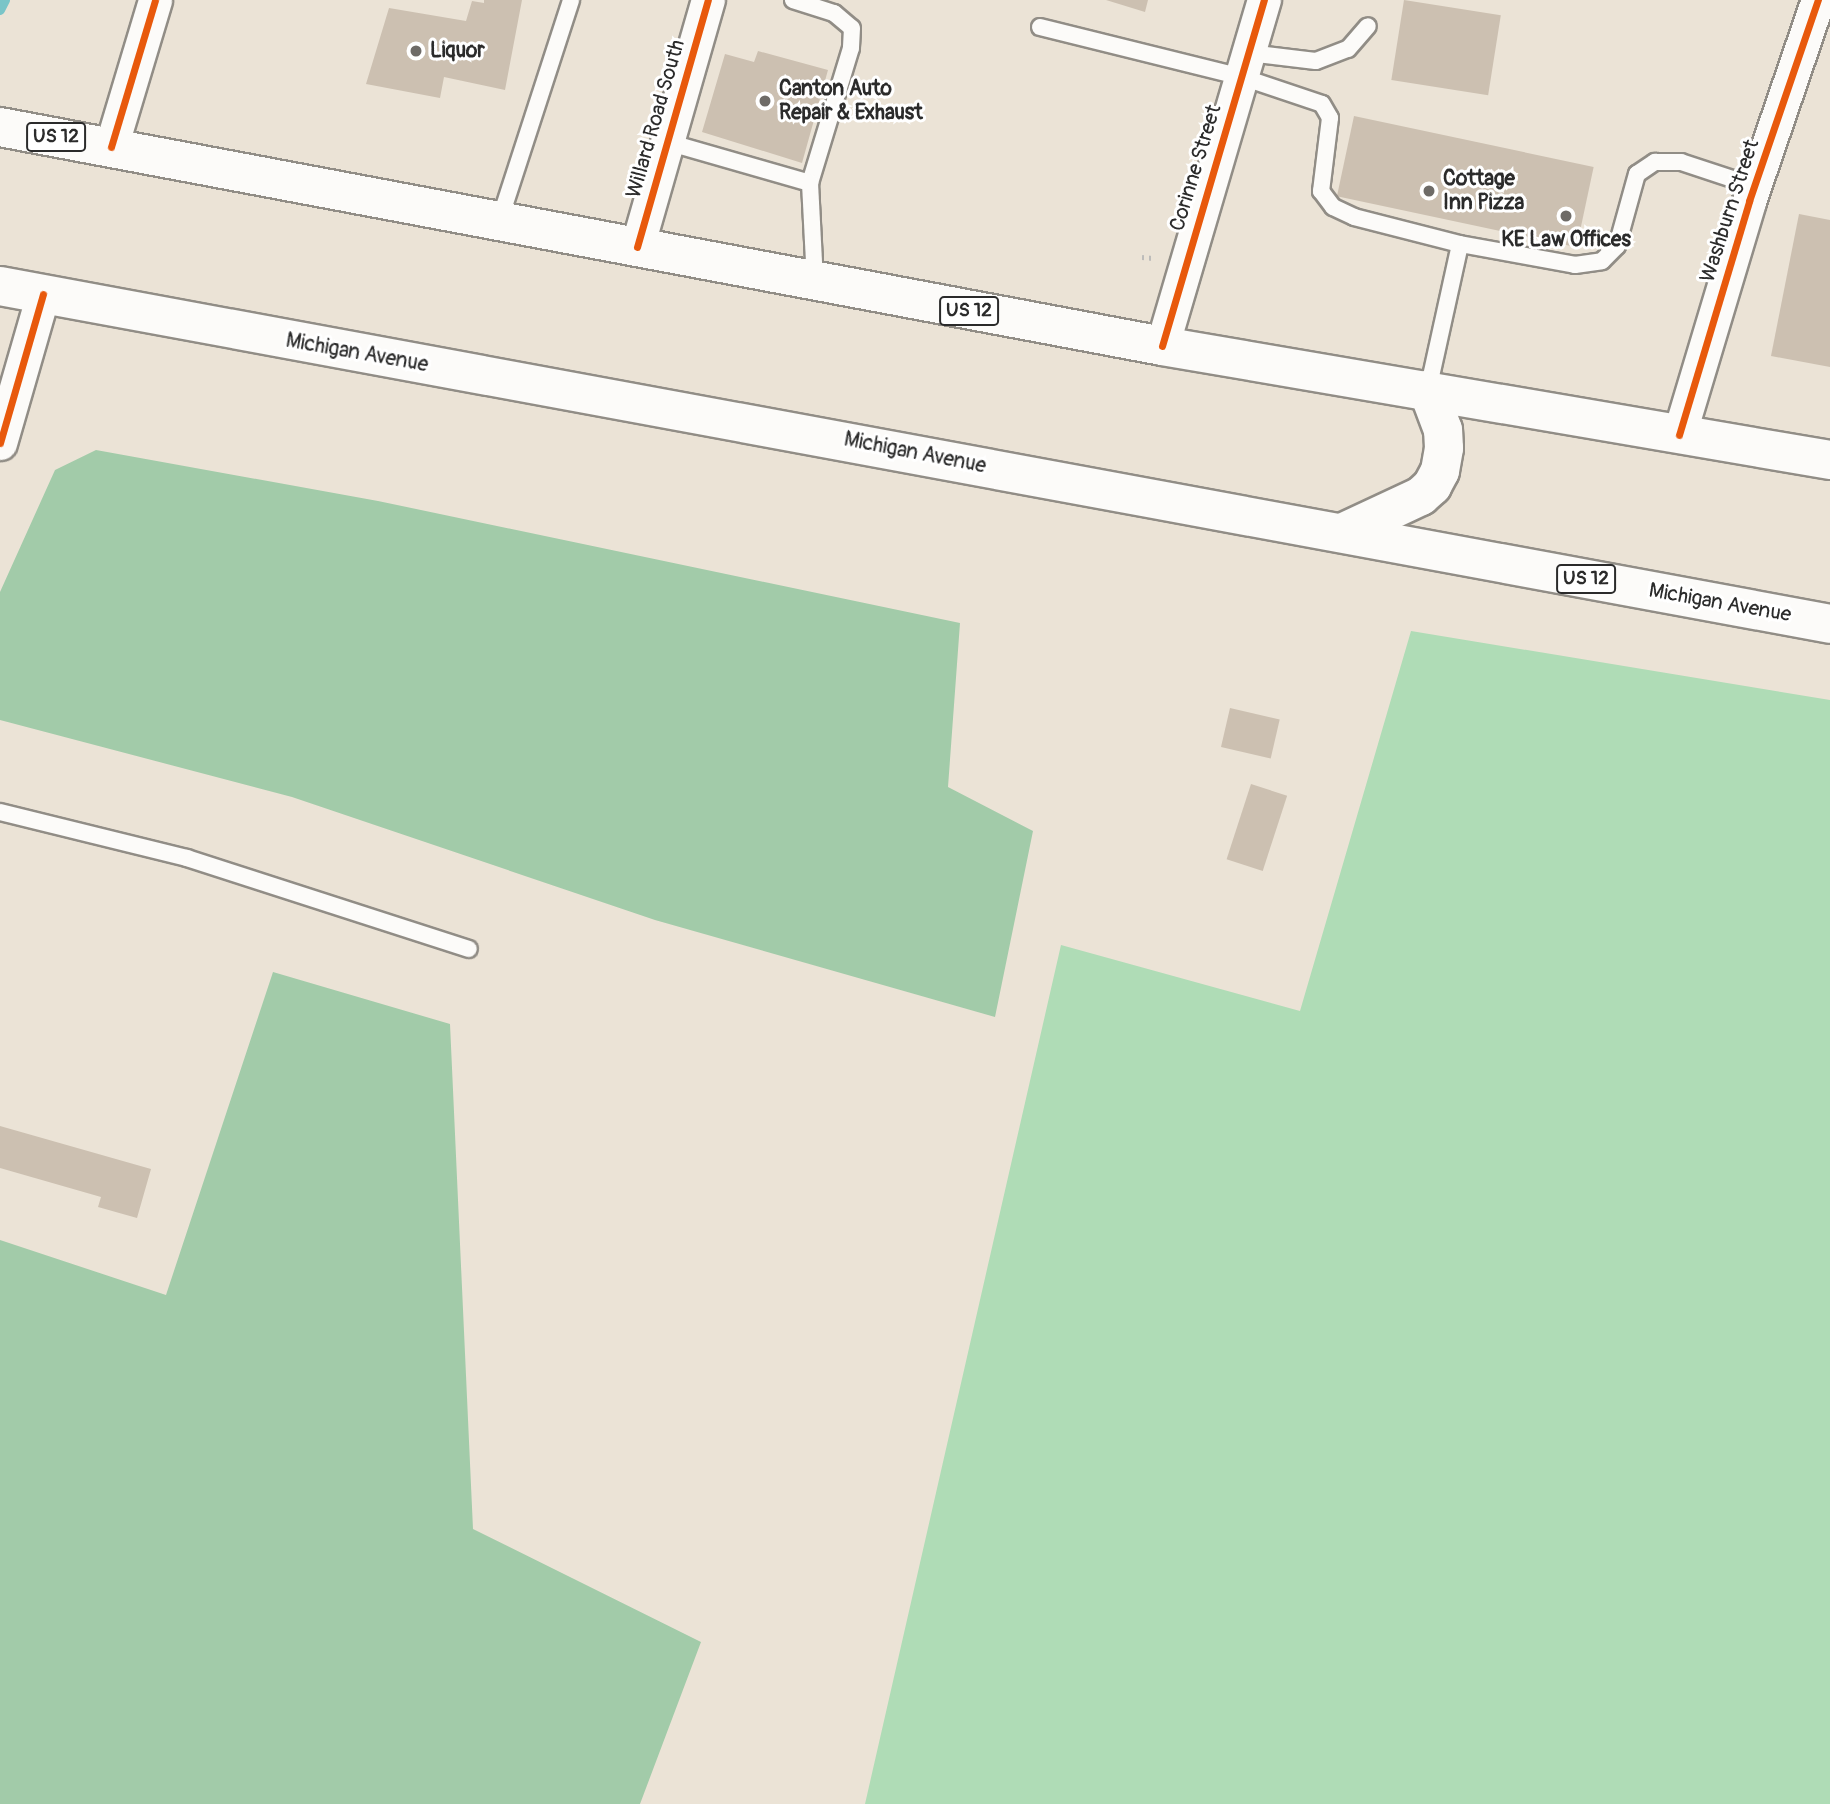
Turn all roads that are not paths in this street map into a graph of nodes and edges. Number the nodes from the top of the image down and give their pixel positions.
1 (155, 0) edge
2 (571, 0) edge
3 (708, 0) edge
4 (793, 0) edge
5 (1264, 0) edge
6 (1818, 0) edge
7 (1368, 26) dead end
8 (1041, 27) dead end
9 (1245, 65) junction
10 (0, 127) edge
11 (667, 142) junction
12 (111, 147) junction
13 (810, 183) junction
14 (1754, 186) junction
15 (499, 222) junction
16 (1460, 244) junction
17 (637, 247) junction
18 (815, 283) junction
19 (0, 286) edge
20 (43, 294) junction
21 (1162, 346) junction
22 (1428, 390) junction
23 (1679, 435) junction
24 (0, 443) edge
25 (1830, 460) edge
26 (1342, 533) junction
27 (1830, 624) edge
28 (0, 812) edge
29 (469, 949) dead end

1 - 12 street
2 - 15 lane
3 - 11 street, Willard Road South
4 - 13 lane
5 - 9 street, Corinne Street
6 - 14 street, Washburn Street
7 - 9 lane
8 - 9 lane
9 - 16 lane
9 - 21 street, Corinne Street
10 - 12 main road, US 12
11 - 13 lane
11 - 17 street, Willard Road South
12 - 15 main road, US 12
13 - 18 lane
14 - 16 lane
14 - 23 street, Washburn Street
15 - 17 main road, US 12
16 - 22 lane
17 - 18 main road, US 12
18 - 21 main road, US 12
19 - 20 main road, Michigan Avenue / US 12
20 - 24 street
20 - 26 main road, Michigan Avenue / US 12
21 - 22 main road, US 12
22 - 23 main road, US 12
22 - 26 main road
23 - 25 main road, US 12
26 - 27 main road, Michigan Avenue / US 12
28 - 29 lane

